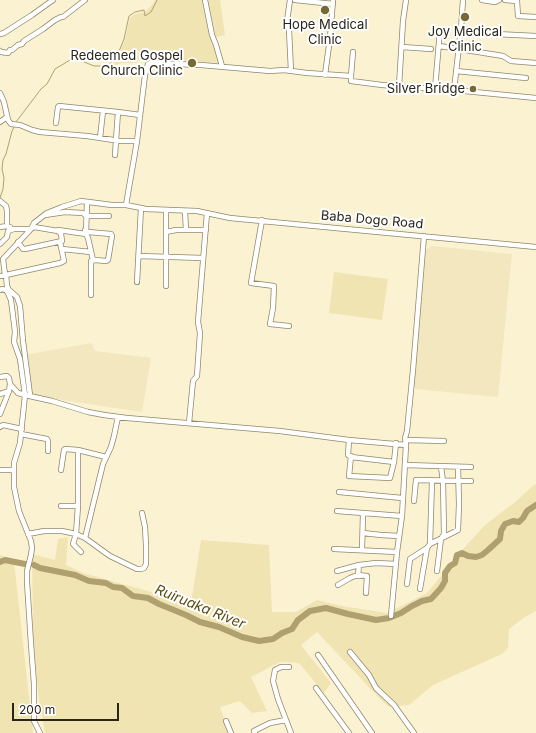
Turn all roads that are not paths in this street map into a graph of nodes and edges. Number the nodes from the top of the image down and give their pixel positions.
1 (53, 0) edge
2 (85, 0) edge
3 (205, 0) edge
4 (290, 0) edge
5 (295, 0) edge
6 (406, 0) edge
7 (463, 0) edge
8 (482, 0) edge
9 (498, 0) edge
10 (505, 0) edge
11 (333, 2) edge
12 (536, 17) edge
13 (461, 29) junction
14 (440, 30) dead end
15 (0, 34) edge
16 (536, 36) edge
17 (439, 46) junction
18 (402, 47) junction
19 (459, 49) junction
20 (431, 50) dead end
21 (0, 51) edge
22 (353, 52) dead end
23 (536, 63) edge
24 (222, 66) junction
25 (291, 71) junction
26 (456, 71) junction
27 (325, 75) junction
28 (351, 76) junction
29 (526, 78) dead end
30 (399, 86) junction
31 (435, 89) junction
32 (454, 90) junction
33 (0, 93) edge
34 (536, 98) edge
35 (103, 111) junction
36 (118, 112) junction
37 (140, 115) junction
38 (7, 117) junction
39 (0, 122) edge
40 (56, 123) dead end
41 (100, 138) junction
42 (116, 140) junction
43 (137, 141) junction
44 (115, 155) dead end
45 (0, 201) edge
46 (87, 202) junction
47 (126, 205) junction
48 (141, 208) junction
49 (166, 210) junction
50 (185, 211) junction
51 (207, 214) junction
52 (44, 216) junction
53 (86, 216) junction
54 (109, 216) dead end
55 (262, 220) junction
56 (7, 226) junction
57 (0, 227) edge
58 (14, 229) junction
59 (30, 229) junction
60 (52, 230) junction
61 (186, 230) junction
62 (206, 230) junction
63 (86, 232) junction
64 (166, 232) junction
65 (424, 236) junction
66 (62, 241) junction
67 (18, 242) junction
68 (0, 244) edge
69 (536, 247) edge
70 (62, 249) junction
71 (91, 252) junction
72 (139, 256) junction
73 (166, 257) junction
74 (203, 258) junction
75 (93, 260) junction
76 (4, 275) edge
77 (137, 282) dead end
78 (166, 286) dead end
79 (0, 290) edge
80 (90, 295) dead end
81 (289, 326) dead end
82 (0, 377) edge
83 (10, 384) junction
84 (9, 391) junction
85 (0, 394) edge
86 (28, 395) junction
87 (1, 411) edge
88 (118, 417) junction
89 (189, 423) junction
90 (0, 427) edge
91 (22, 431) junction
92 (349, 440) junction
93 (444, 441) dead end
94 (406, 442) junction
95 (396, 443) junction
96 (78, 450) junction
97 (48, 451) dead end
98 (350, 456) junction
99 (106, 457) junction
100 (394, 462) junction
101 (404, 465) junction
102 (441, 467) junction
103 (458, 467) junction
104 (471, 467) dead end
105 (0, 470) edge
106 (14, 470) junction
107 (61, 470) dead end
108 (443, 480) junction
109 (459, 480) junction
110 (432, 481) junction
111 (471, 481) dead end
112 (338, 492) dead end
113 (402, 498) junction
114 (414, 501) dead end
115 (60, 506) dead end
116 (78, 506) junction
117 (337, 511) dead end
118 (142, 513) dead end
119 (363, 513) junction
120 (402, 516) junction
121 (363, 533) junction
122 (28, 534) junction
123 (76, 534) junction
124 (399, 536) junction
125 (85, 538) junction
126 (441, 539) junction
127 (429, 546) junction
128 (334, 549) dead end
129 (362, 550) junction
130 (81, 552) dead end
131 (397, 552) junction
132 (396, 564) junction
133 (359, 565) junction
134 (337, 571) dead end
135 (437, 571) dead end
136 (367, 576) junction
137 (338, 584) dead end
138 (406, 584) dead end
139 (420, 589) dead end
140 (366, 593) dead end
141 (391, 616) dead end
142 (350, 652) dead end
143 (318, 655) dead end
144 (289, 667) dead end
145 (316, 688) dead end
146 (286, 720) junction
147 (226, 721) dead end
148 (253, 732) edge
149 (40, 733) edge
150 (231, 733) edge
151 (290, 733) edge
152 (349, 733) edge
153 (372, 733) edge
154 (414, 733) edge

1 - 15 street
2 - 21 street
3 - 24 street
4 - 25 street
5 - 11 street
6 - 18 street
7 - 13 street
8 - 9 street
10 - 12 street
11 - 27 street
13 - 16 street
13 - 19 street
14 - 17 street
17 - 19 street
17 - 31 street
18 - 20 street
18 - 30 street
19 - 23 street
19 - 26 street
22 - 28 street
24 - 25 street
24 - 37 street
25 - 27 street
26 - 29 street
26 - 32 street
27 - 28 street
28 - 30 street
30 - 31 street
31 - 32 street
32 - 34 street
33 - 38 street
35 - 36 street
35 - 40 street
35 - 41 street
36 - 37 street
36 - 42 street
37 - 43 street
38 - 39 street
38 - 41 street
41 - 42 street
42 - 43 street
42 - 44 street
43 - 47 street
45 - 56 street
46 - 47 street, Baba Dogo Road
46 - 52 street, Baba Dogo Road
46 - 53 street
47 - 48 street, Baba Dogo Road
48 - 49 street, Baba Dogo Road
48 - 72 street
49 - 50 street, Baba Dogo Road
49 - 64 street
50 - 51 street, Baba Dogo Road
50 - 61 street
51 - 55 street, Baba Dogo Road
51 - 62 street
52 - 53 street
52 - 59 street, Baba Dogo Road
53 - 54 street
53 - 63 street
55 - 65 street, Baba Dogo Road
55 - 81 street
56 - 57 street
56 - 58 street
58 - 59 street
58 - 68 street
59 - 60 street
59 - 67 street, Baba Dogo Road
60 - 63 street
60 - 66 street
61 - 62 street
61 - 64 street
62 - 74 street
63 - 71 street
63 - 75 street
64 - 73 street
65 - 69 street, Baba Dogo Road
65 - 94 street
66 - 67 street
66 - 70 street
67 - 76 street, Baba Dogo Road
70 - 71 street
70 - 76 street
71 - 75 street
72 - 73 street
72 - 77 street
73 - 74 street
73 - 78 street
74 - 89 street
75 - 80 street
76 - 86 street
79 - 86 street
82 - 83 street
83 - 84 street
83 - 86 street
84 - 85 street
84 - 87 street
86 - 88 street
86 - 91 street
88 - 89 street
88 - 99 street
89 - 92 street
90 - 91 street
91 - 97 street
91 - 106 street
92 - 95 street
92 - 98 street
93 - 94 street
94 - 95 street
94 - 101 street
95 - 100 street
96 - 99 street
96 - 107 street
96 - 116 street
98 - 100 street
98 - 100 street
99 - 125 street
101 - 102 street
101 - 113 street
102 - 103 street
102 - 108 street
103 - 104 street
103 - 109 street
105 - 106 street
106 - 122 street
108 - 109 street
108 - 110 street
108 - 126 street
109 - 111 street
109 - 126 street
110 - 114 street
110 - 127 street
112 - 113 street
113 - 120 street
115 - 116 street
116 - 123 street
117 - 119 street
118 - 125 street
119 - 120 street
119 - 121 street
120 - 124 street
121 - 124 street
121 - 129 street
122 - 123 street
122 - 149 street
123 - 125 street
123 - 130 street
124 - 131 street
126 - 127 street
126 - 135 street
127 - 138 street
127 - 139 street
128 - 129 street
129 - 131 street
131 - 132 street
132 - 133 street
132 - 141 street
133 - 134 street
133 - 136 street
136 - 137 street
136 - 140 street
142 - 154 street
143 - 153 street
144 - 146 street
145 - 152 street
146 - 148 street
146 - 151 street
147 - 150 street

